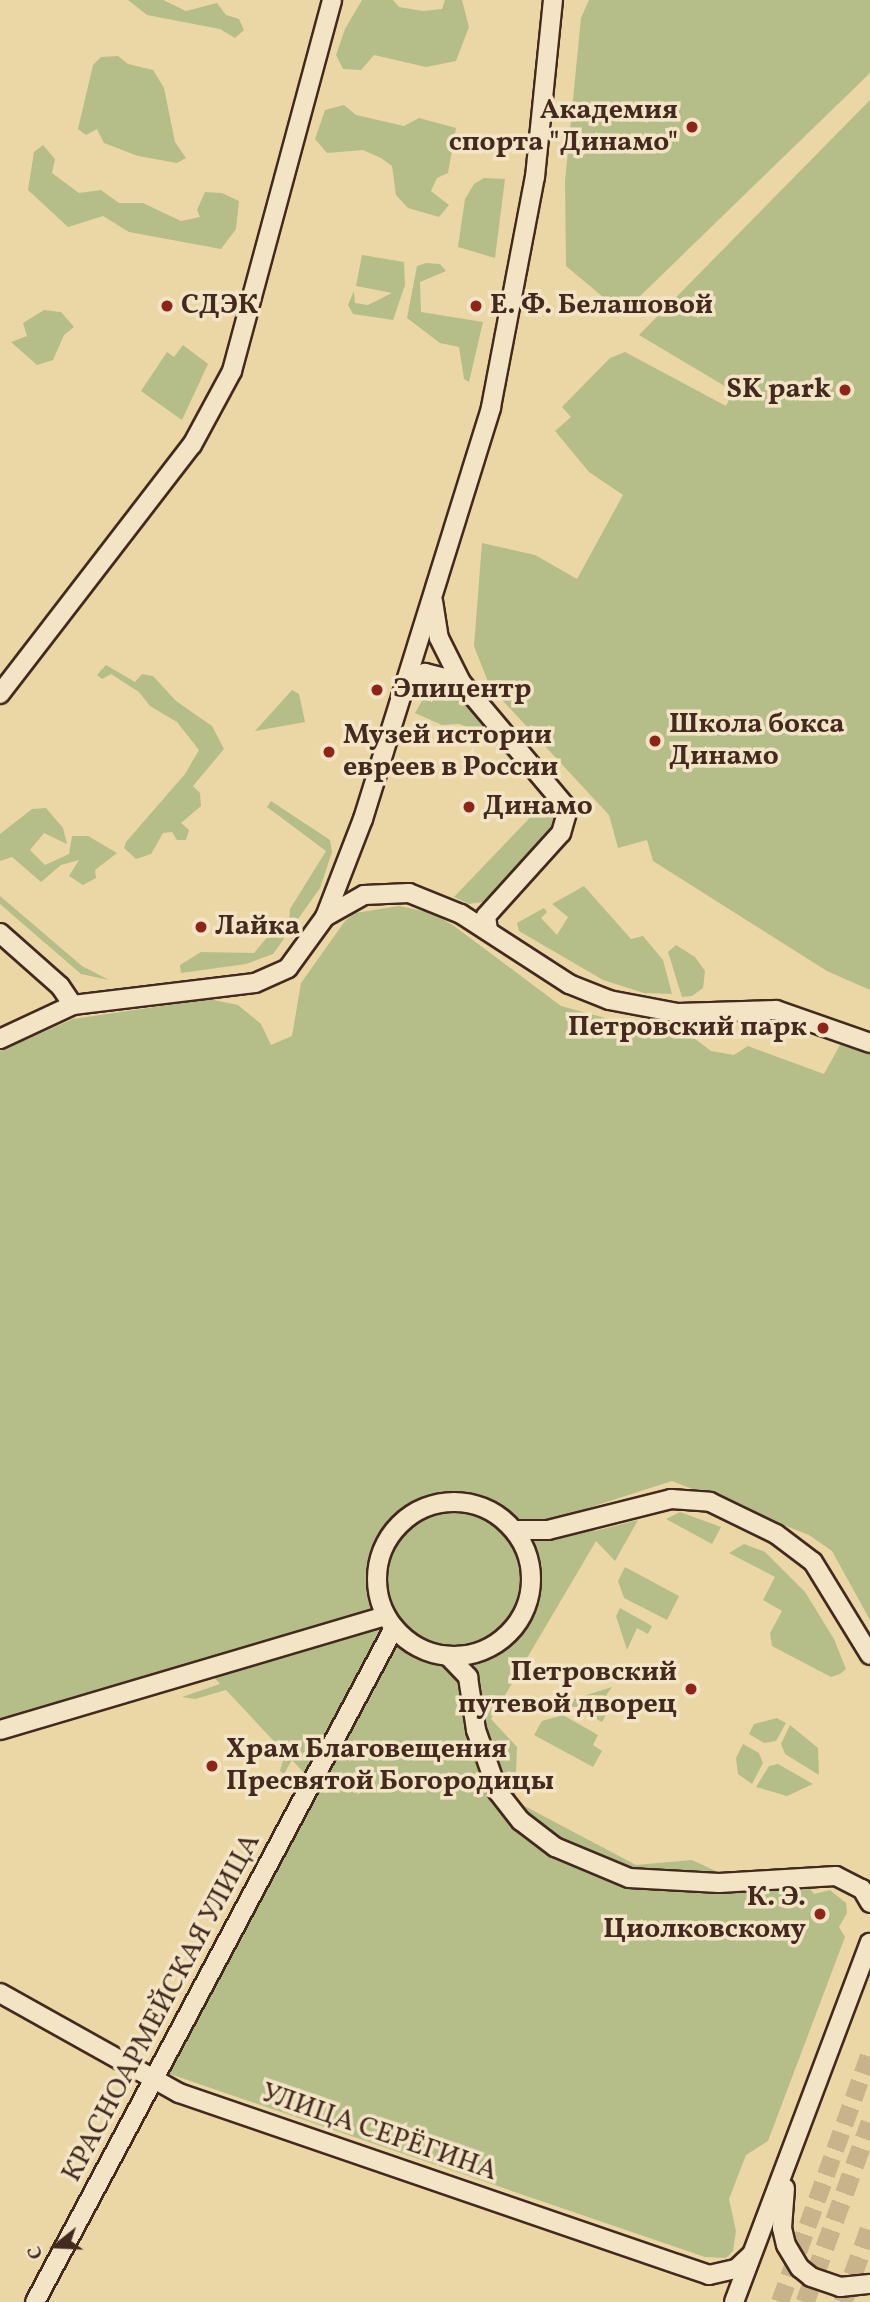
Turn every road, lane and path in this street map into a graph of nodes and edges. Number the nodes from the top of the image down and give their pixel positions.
1 (332, 0) edge
2 (553, 0) edge
3 (434, 591) junction
4 (461, 682) junction
5 (405, 684) junction
6 (0, 694) edge
7 (492, 908) junction
8 (461, 914) junction
9 (324, 917) junction
10 (488, 930) junction
11 (0, 933) edge
12 (73, 1005) junction
13 (0, 1039) edge
14 (865, 1039) edge
15 (515, 1530) junction
16 (390, 1622) junction
17 (870, 1656) edge
18 (449, 1657) junction
19 (0, 1730) edge
20 (870, 1903) edge
21 (870, 1943) edge
22 (0, 1993) edge
23 (153, 2081) junction
24 (791, 2154) junction
25 (751, 2255) junction
26 (870, 2284) edge
27 (35, 2302) edge
28 (734, 2302) edge

1 - 6 street
2 - 3 street
3 - 4 street
3 - 5 street
4 - 5 street
4 - 7 street
5 - 9 street
7 - 8 street
7 - 10 street
8 - 9 street
8 - 10 street
9 - 12 street
10 - 14 street
11 - 12 street
12 - 13 street
15 - 16 street
15 - 17 street
15 - 18 street
16 - 18 street
16 - 19 street
16 - 23 street, КРАСНОАРМЕЙСКАЯ УЛИЦА
18 - 20 street
21 - 24 street
22 - 23 street, УЛИЦА СЕРЁГИНА
23 - 25 street, УЛИЦА СЕРЁГИНА
23 - 27 street, КРАСНОАРМЕЙСКАЯ УЛИЦА
24 - 25 street
24 - 26 street
25 - 28 street

